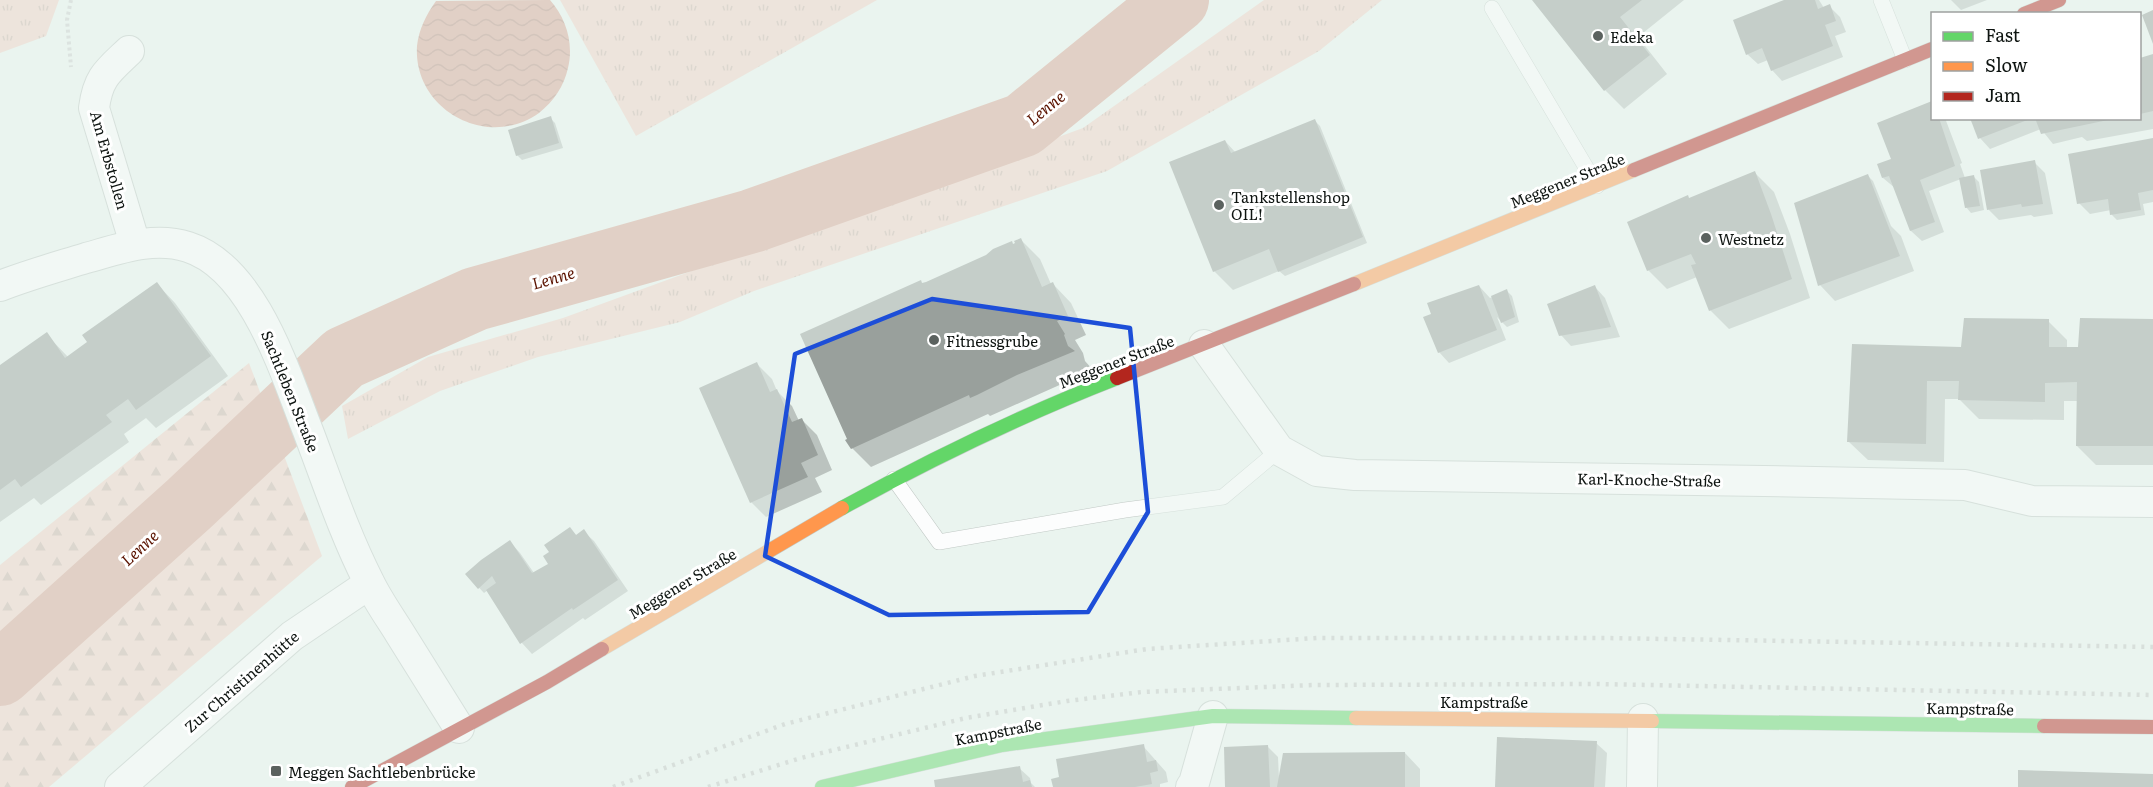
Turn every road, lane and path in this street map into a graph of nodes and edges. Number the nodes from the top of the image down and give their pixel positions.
1 (71, 0) edge
2 (1881, 0) edge
3 (2059, 0) edge
4 (1492, 8) dead end
5 (2029, 12) edge
6 (1931, 49) edge
7 (129, 51) dead end
8 (1905, 60) junction
9 (94, 108) junction
10 (1597, 186) junction
11 (135, 244) junction
12 (0, 286) edge
13 (1204, 345) junction
14 (1279, 450) junction
15 (894, 479) junction
16 (2153, 502) edge
17 (369, 584) junction
18 (1213, 716) junction
19 (1643, 719) junction
20 (2153, 727) edge
21 (459, 728) junction
22 (120, 787) edge
23 (352, 787) edge
24 (822, 787) edge
25 (1191, 787) edge
26 (1642, 787) edge

1 - 9 path
2 - 8 lane
3 - 5 main road
4 - 10 lane
6 - 8 main road, Meggener Straße
7 - 9 street, Am Erbstollen
8 - 10 main road, Meggener Straße
9 - 11 street, Am Erbstollen
10 - 13 main road, Meggener Straße
11 - 12 street, Sachtleben Straße
11 - 17 street, Sachtleben Straße
13 - 14 street, Karl-Knoche-Straße
13 - 15 main road, Meggener Straße
14 - 15 lane
14 - 16 street, Karl-Knoche-Straße
15 - 21 main road, Meggener Straße
17 - 21 street, Sachtleben Straße
17 - 22 street, Zur Christinenhütte
18 - 19 main road, Kampstraße
18 - 24 main road, Kampstraße
18 - 25 street
19 - 20 main road, Kampstraße
19 - 26 street
21 - 23 main road, Meggener Straße

